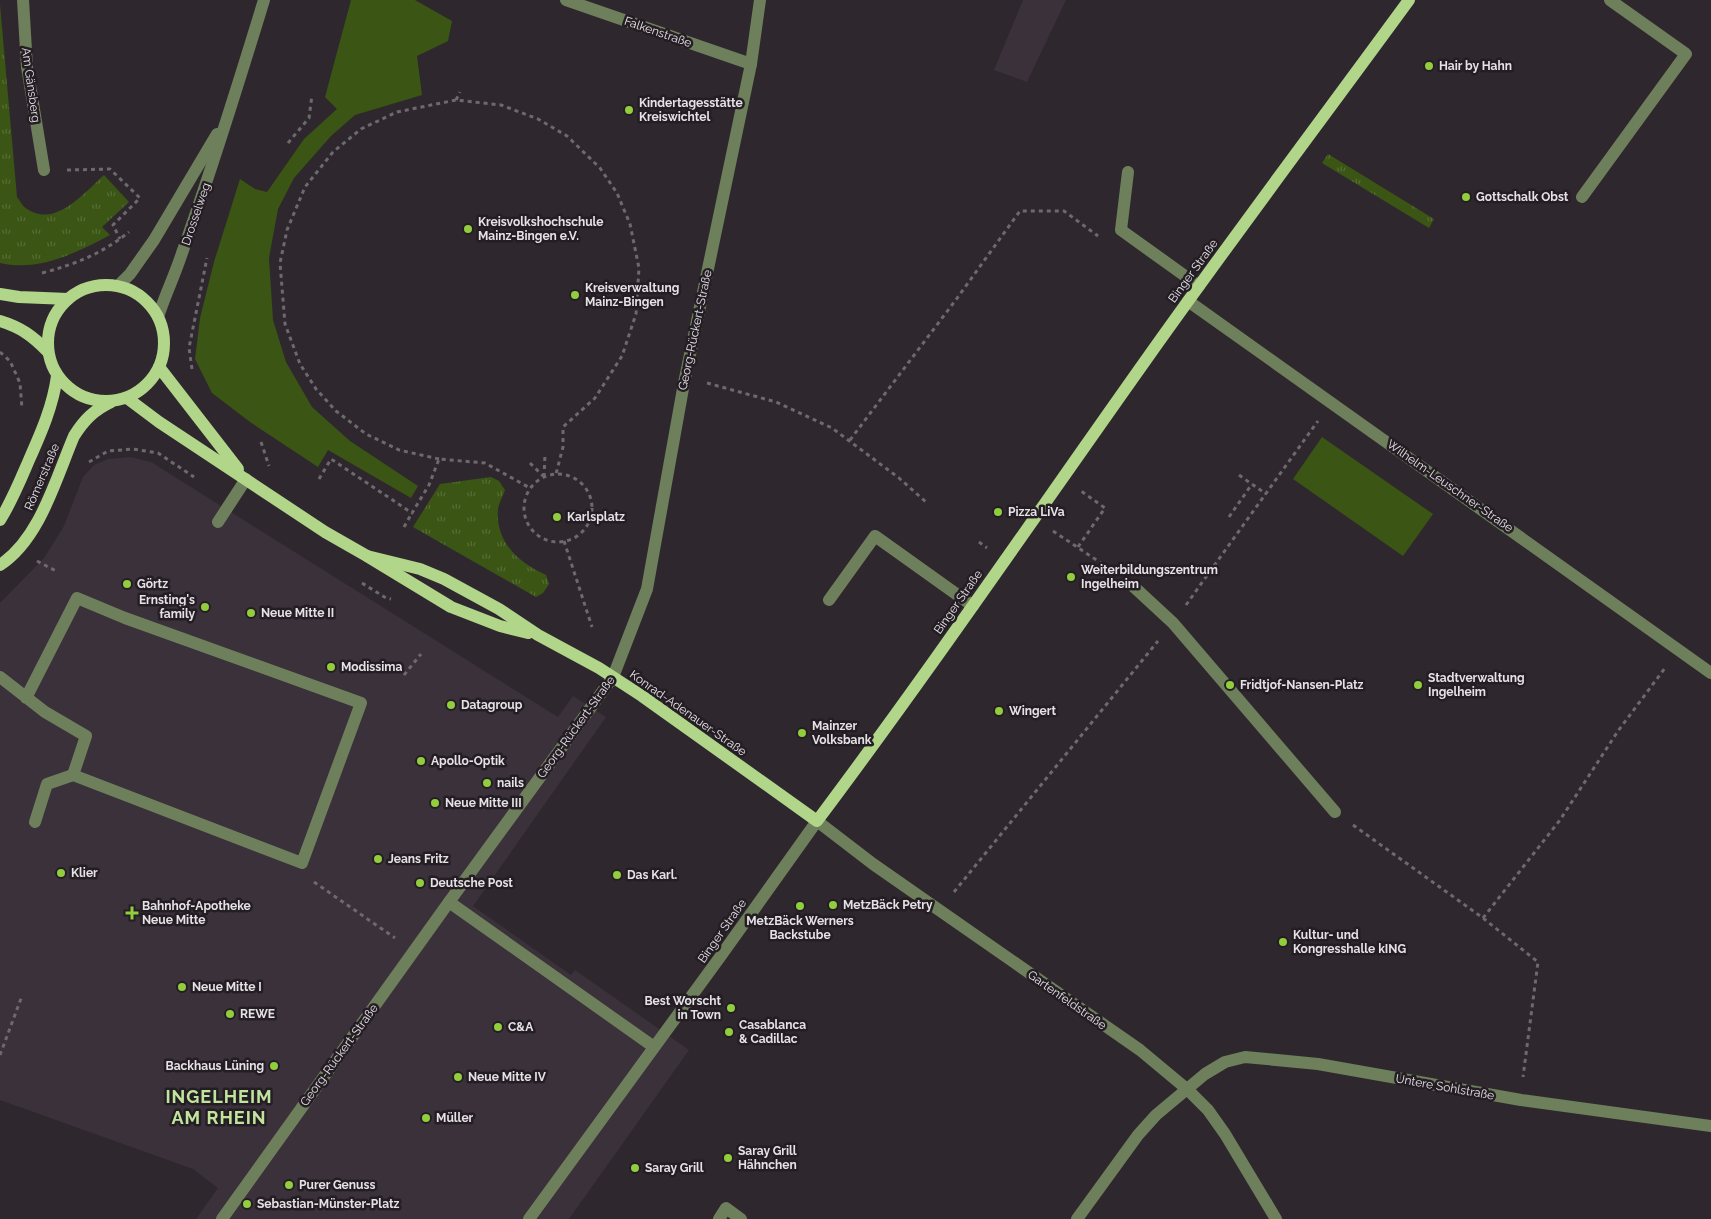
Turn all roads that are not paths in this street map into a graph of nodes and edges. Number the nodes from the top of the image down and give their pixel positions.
1 (23, 0) edge
2 (264, 0) edge
3 (566, 0) edge
4 (760, 0) edge
5 (1409, 0) edge
6 (1610, 0) edge
7 (750, 64) junction
8 (230, 110) junction
9 (44, 170) road end
10 (1128, 172) dead end
11 (1582, 197) dead end
12 (118, 286) junction
13 (1199, 286) junction
14 (0, 294) edge
15 (68, 299) junction
16 (1188, 301) junction
17 (158, 317) junction
18 (0, 321) edge
19 (48, 351) junction
20 (159, 367) junction
21 (57, 376) junction
22 (127, 398) junction
23 (111, 402) junction
24 (246, 479) junction
25 (0, 520) edge
26 (218, 522) dead end
27 (367, 556) junction
28 (0, 565) edge
29 (1133, 586) dead end
30 (829, 600) dead end
31 (972, 606) junction
32 (538, 635) junction
33 (1711, 673) edge
34 (0, 677) edge
35 (613, 677) junction
36 (26, 698) junction
37 (73, 775) junction
38 (1335, 812) road end
39 (817, 821) junction
40 (35, 822) dead end
41 (449, 902) junction
42 (654, 1047) junction
43 (1188, 1090) junction
44 (1711, 1126) edge
45 (222, 1219) edge
46 (530, 1219) edge
47 (718, 1219) edge
48 (741, 1219) edge
49 (1077, 1219) edge
50 (1276, 1219) edge

1 - 9 street, Am Gänsberg
2 - 8 street, Drosselweg
3 - 7 street, Falkenstraße
4 - 7 street, Georg-Rückert-Straße
5 - 13 main road, Binger Straße
6 - 11 street
7 - 35 street, Georg-Rückert-Straße
8 - 12 street, Drosselweg
8 - 17 street, Drosselweg
10 - 13 street
12 - 15 main road
12 - 17 main road
13 - 16 main road, Binger Straße
14 - 15 main road
15 - 19 main road
16 - 31 main road, Binger Straße
16 - 33 street, Wilhelm-Leuschner-Straße
17 - 20 main road
18 - 19 main road
19 - 21 main road
20 - 22 main road
20 - 24 main road, Konrad-Adenauer-Straße
21 - 23 main road
21 - 25 main road, Römerstraße
22 - 23 main road
22 - 24 main road, Konrad-Adenauer-Straße
23 - 28 main road, Römerstraße
24 - 26 street
24 - 27 main road, Konrad-Adenauer-Straße
27 - 32 main road, Konrad-Adenauer-Straße
27 - 32 main road, Konrad-Adenauer-Straße
29 - 38 street
30 - 31 street
31 - 39 main road, Binger Straße
32 - 35 main road, Konrad-Adenauer-Straße
34 - 36 street
35 - 39 main road, Konrad-Adenauer-Straße
35 - 41 street, Georg-Rückert-Straße
36 - 37 street
36 - 37 street
37 - 40 street
39 - 42 street, Binger Straße
39 - 43 street, Gartenfeldstraße
41 - 42 street
41 - 45 street, Georg-Rückert-Straße
42 - 46 street, Binger Straße
43 - 44 street, Untere Sohlstraße
43 - 49 street, Untere Sohlstraße
43 - 50 street, Gartenfeldstraße
47 - 48 street

